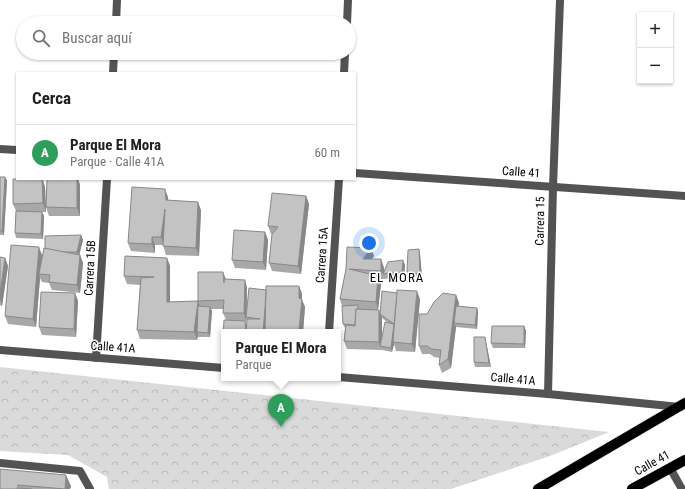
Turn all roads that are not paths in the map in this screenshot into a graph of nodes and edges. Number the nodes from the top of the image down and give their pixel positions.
1 (118, 0) edge
2 (348, 0) edge
3 (560, 0) edge
4 (117, 16) edge
5 (347, 16) edge
6 (114, 60) edge
7 (345, 60) edge
8 (113, 72) edge
9 (344, 72) edge
10 (0, 149) edge
11 (16, 150) edge
12 (356, 173) edge
13 (107, 180) edge
14 (339, 180) edge
15 (553, 187) junction
16 (685, 196) edge
17 (329, 329) edge
18 (0, 350) edge
19 (96, 358) junction
20 (221, 368) edge
21 (341, 377) edge
22 (548, 394) junction
23 (683, 406) edge
24 (685, 460) edge
25 (0, 463) edge
26 (670, 468) junction
27 (90, 489) edge
28 (538, 489) edge
29 (632, 489) edge
30 (682, 489) edge

1 - 4 street
2 - 5 street
3 - 15 street, Carrera 15
6 - 8 street
7 - 9 street
10 - 11 street
12 - 15 street, Calle 41
13 - 19 street, Carrera 15B
14 - 17 street, Carrera 15A
15 - 16 street, Calle 41
15 - 22 street, Carrera 15
18 - 19 street, Calle 41A
19 - 20 street, Calle 41A
21 - 22 street, Calle 41A
22 - 23 street, Calle 41A
23 - 28 main road
24 - 26 main road, Calle 41
25 - 27 street
26 - 29 main road, Calle 41
26 - 30 street

